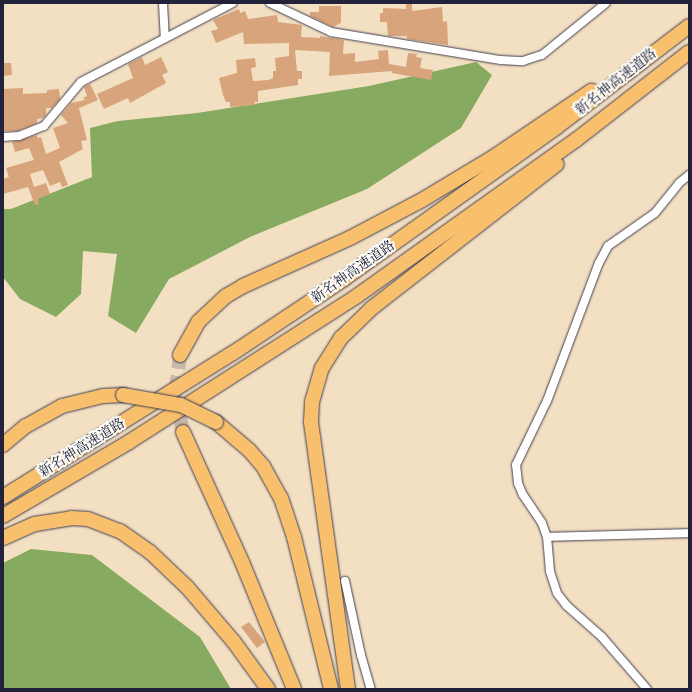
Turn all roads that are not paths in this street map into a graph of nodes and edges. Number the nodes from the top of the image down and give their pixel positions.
1 (163, 3) edge
2 (232, 3) edge
3 (270, 3) edge
4 (606, 3) edge
5 (689, 21) edge
6 (689, 26) edge
7 (165, 37) junction
8 (689, 52) edge
9 (678, 61) junction
10 (3, 137) edge
11 (689, 175) edge
12 (180, 355) tunnel mouth
13 (183, 432) tunnel mouth
14 (3, 445) edge
15 (3, 496) edge
16 (3, 516) edge
17 (689, 533) edge
18 (547, 537) junction
19 (3, 538) edge
20 (345, 581) dead end
21 (268, 689) edge
22 (294, 689) edge
23 (331, 689) edge
24 (348, 689) edge
25 (371, 689) edge
26 (647, 689) edge

1 - 7 street
2 - 7 street
3 - 4 street
5 - 12 highway
6 - 15 highway, 新名神高速道路
7 - 10 street
8 - 9 highway, 新名神高速道路
9 - 16 highway, 新名神高速道路
9 - 24 highway
11 - 18 street
13 - 22 highway
14 - 23 highway, bridge
17 - 18 street
18 - 26 street
19 - 21 highway
20 - 25 street

